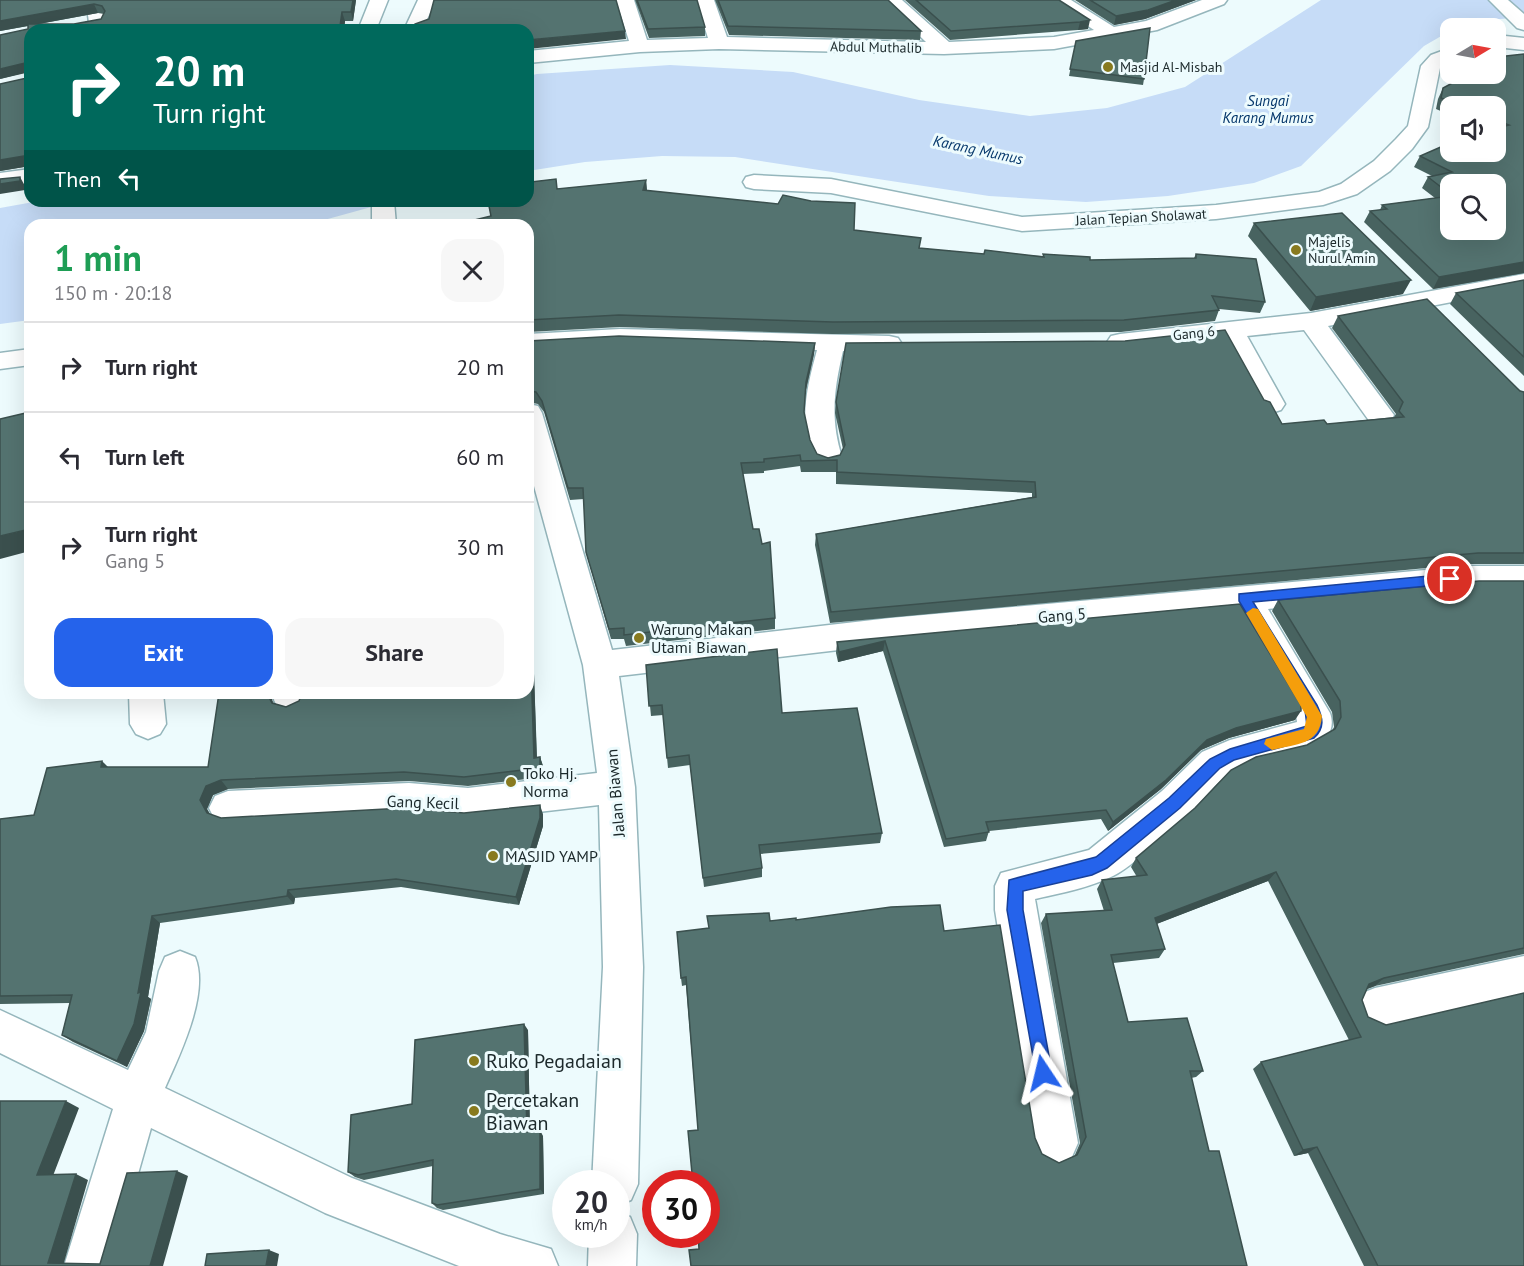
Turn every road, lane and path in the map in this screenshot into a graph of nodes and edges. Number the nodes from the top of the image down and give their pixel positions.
1 (95, 0) edge
2 (379, 0) edge
3 (397, 0) edge
4 (427, 0) edge
5 (625, 0) edge
6 (705, 0) edge
7 (891, 0) edge
8 (1058, 0) edge
9 (1164, 0) edge
10 (1218, 0) edge
11 (1498, 0) edge
12 (1185, 13) junction
13 (98, 24) edge
14 (369, 24) edge
15 (388, 24) edge
16 (416, 24) edge
17 (1524, 24) edge
18 (1113, 34) junction
19 (1506, 42) edge
20 (719, 44) junction
21 (1524, 44) edge
22 (640, 46) junction
23 (944, 48) junction
24 (534, 56) edge
25 (1440, 58) edge
26 (24, 177) edge
27 (0, 180) edge
28 (754, 182) dead end
29 (1403, 277) edge
30 (1524, 281) edge
31 (1435, 309) junction
32 (1311, 321) junction
33 (1230, 329) junction
34 (534, 342) edge
35 (1098, 342) edge
36 (832, 344) junction
37 (914, 344) edge
38 (24, 358) edge
39 (0, 361) edge
40 (1270, 404) edge
41 (1380, 415) dead end
42 (534, 434) edge
43 (828, 457) edge
44 (1524, 578) edge
45 (1244, 598) junction
46 (600, 665) junction
47 (617, 788) junction
48 (228, 808) dead end
49 (180, 970) dead end
50 (1524, 976) edge
51 (1375, 1009) dead end
52 (0, 1031) edge
53 (138, 1098) junction
54 (1055, 1143) dead end
55 (616, 1170) edge
56 (613, 1248) edge
57 (88, 1266) edge
58 (534, 1266) edge
59 (612, 1266) edge

1 - 13 street
2 - 14 street
3 - 15 street
4 - 16 street
5 - 22 street
6 - 20 street
7 - 23 street
8 - 18 street
9 - 12 street
10 - 12 street, Abdul Muthalib
11 - 17 street
12 - 18 street, Abdul Muthalib
18 - 23 street, Abdul Muthalib
19 - 21 street
20 - 22 street, Abdul Muthalib
20 - 23 street, Abdul Muthalib
22 - 24 street, Abdul Muthalib
25 - 28 street, Jalan Tepian Sholawat
26 - 27 street
29 - 31 street
30 - 31 street, Gang 6
31 - 32 street, Gang 6
32 - 33 street, Gang 6
32 - 41 street
33 - 35 street, Gang 6
33 - 40 street
34 - 36 street
36 - 37 street
36 - 43 street
38 - 39 street
42 - 46 street, Jalan Biawan
44 - 45 street, Gang 5
45 - 46 street, Gang 5
45 - 54 street
46 - 47 street, Jalan Biawan
47 - 48 street, Gang Kecil
47 - 55 street, Jalan Biawan
49 - 53 street
50 - 51 street
52 - 53 street
53 - 57 street
53 - 58 street
56 - 59 street

